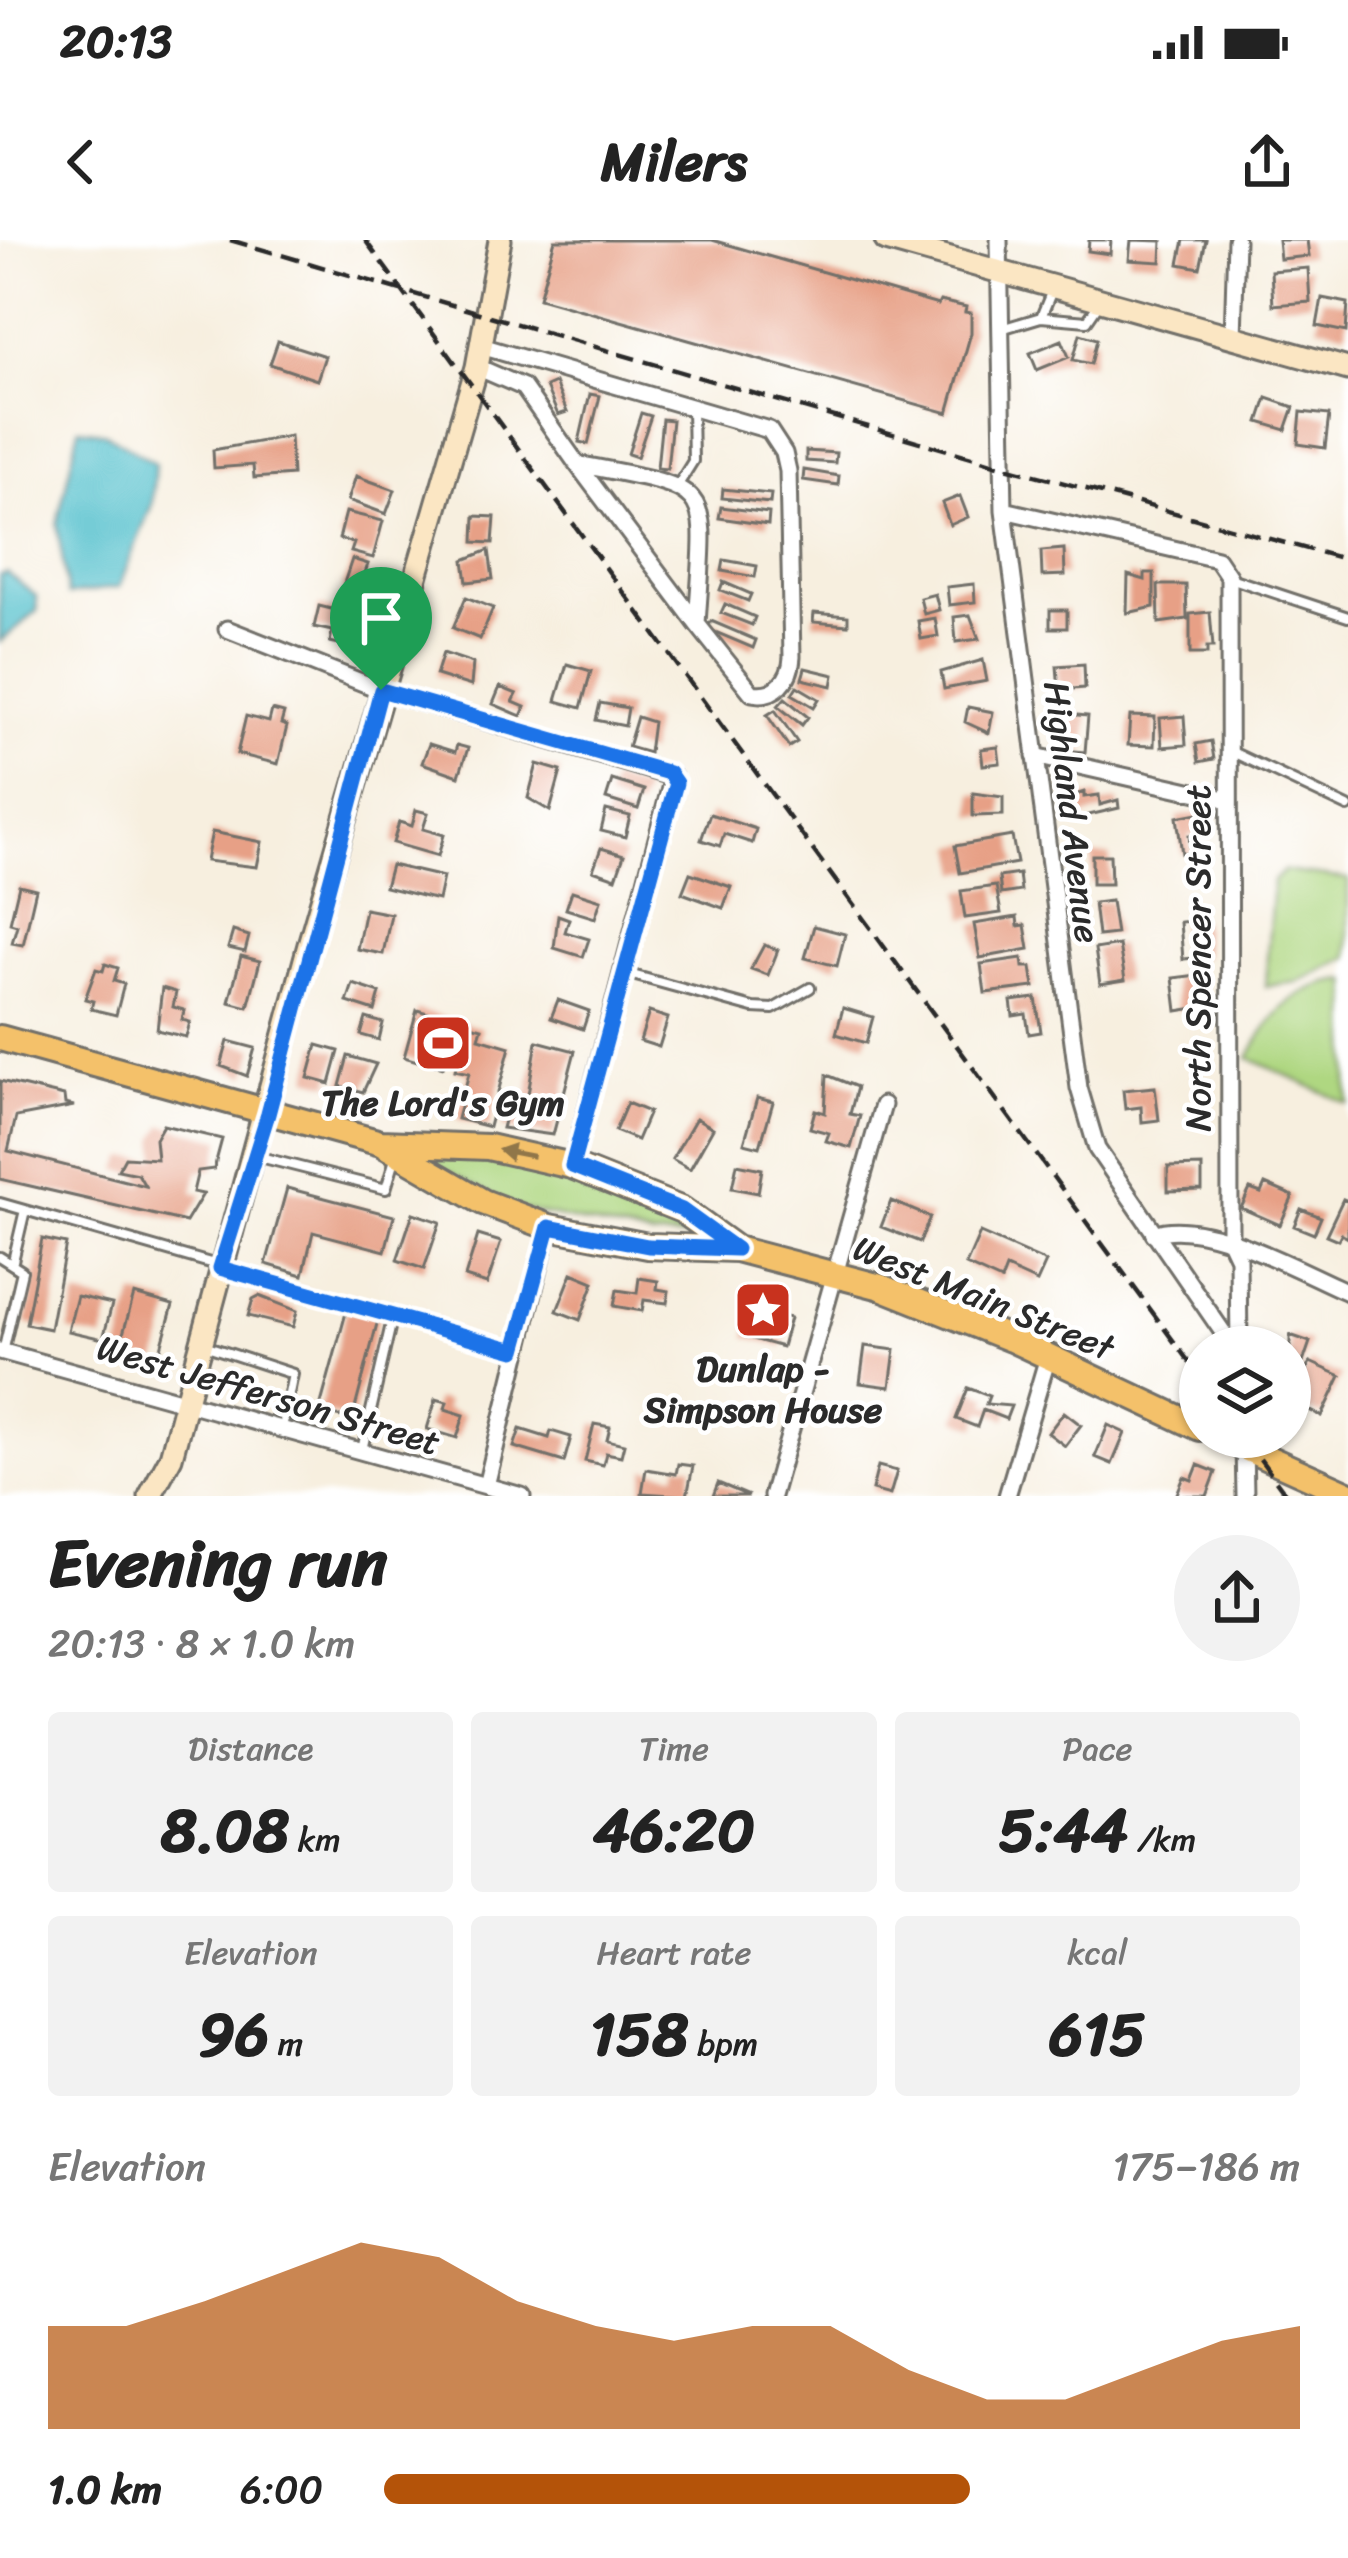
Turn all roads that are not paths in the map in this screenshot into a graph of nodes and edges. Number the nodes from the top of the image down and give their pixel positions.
1 (500, 240) edge
2 (886, 240) edge
3 (999, 240) edge
4 (1236, 240) edge
5 (1000, 273) junction
6 (1053, 286) junction
7 (1101, 300) junction
8 (1041, 317) junction
9 (1000, 328) junction
10 (1233, 337) junction
11 (479, 356) junction
12 (1348, 370) edge
13 (692, 408) junction
14 (577, 464) junction
15 (678, 485) junction
16 (1004, 511) junction
17 (1227, 573) junction
18 (1348, 617) edge
19 (697, 624) junction
20 (227, 629) dead end
21 (381, 690) junction
22 (1226, 749) junction
23 (1035, 756) junction
24 (1226, 799) junction
25 (1348, 807) edge
26 (625, 974) junction
27 (810, 988) dead end
28 (0, 1038) edge
29 (883, 1105) dead end
30 (268, 1114) junction
31 (389, 1149) junction
32 (255, 1156) junction
33 (572, 1166) junction
34 (0, 1203) edge
35 (25, 1210) junction
36 (549, 1227) junction
37 (1154, 1234) junction
38 (1230, 1240) junction
39 (736, 1249) junction
40 (0, 1257) edge
41 (13, 1261) junction
42 (220, 1268) junction
43 (838, 1275) junction
44 (1348, 1292) edge
45 (391, 1324) dead end
46 (1221, 1326) edge
47 (1236, 1326) edge
48 (201, 1344) junction
49 (515, 1350) junction
50 (2, 1352) edge
51 (1048, 1357) junction
52 (186, 1399) junction
53 (1179, 1418) edge
54 (282, 1429) junction
55 (362, 1451) junction
56 (1239, 1458) edge
57 (1274, 1458) edge
58 (486, 1486) junction
59 (1348, 1493) edge
60 (1011, 1495) edge
61 (150, 1496) edge
62 (522, 1496) edge
63 (772, 1496) edge
64 (1245, 1496) edge

1 - 11 street
2 - 5 street
3 - 5 street, Highland Avenue
4 - 10 street
5 - 6 street
5 - 9 street, Highland Avenue
6 - 7 street
6 - 8 lane
7 - 8 lane
7 - 10 street
8 - 9 lane
9 - 16 street, Highland Avenue
10 - 12 street
11 - 13 street
11 - 14 street
11 - 21 street
13 - 15 lane
13 - 19 street
14 - 15 street
14 - 19 street
15 - 19 street
16 - 17 street
16 - 23 street, Highland Avenue
17 - 18 lane
17 - 22 street, North Spencer Street
20 - 21 street
21 - 26 street
21 - 30 street
22 - 24 street, North Spencer Street
22 - 25 lane
23 - 24 street
23 - 37 street, Highland Avenue
24 - 38 street, North Spencer Street
26 - 27 lane
26 - 33 street
28 - 30 main road, West Main Street
29 - 43 street
30 - 31 main road, West Main Street
30 - 32 street
31 - 32 lane
33 -> 31 main road, West Main Street
31 - 36 main road, West Main Street
32 - 42 street
33 - 39 main road, West Main Street
34 - 35 lane
35 - 41 lane
35 - 42 lane
36 - 39 main road, West Main Street
36 - 49 street
37 - 38 street
37 - 46 street, Highland Avenue
38 - 44 street
38 - 47 street, North Spencer Street
39 - 43 main road, West Main Street
40 - 41 lane
41 - 50 lane
42 - 48 street
42 - 49 lane
43 - 51 main road, West Main Street
43 - 63 street
45 - 55 lane
48 - 52 street
48 - 54 lane
49 - 58 street
50 - 52 street, West Jefferson Street
51 - 53 main road, West Main Street
51 - 60 street
52 - 54 street, West Jefferson Street
52 - 61 street
54 - 55 street, West Jefferson Street
55 - 58 street, West Jefferson Street
56 - 64 street
57 - 59 main road
58 - 62 street, West Jefferson Street

